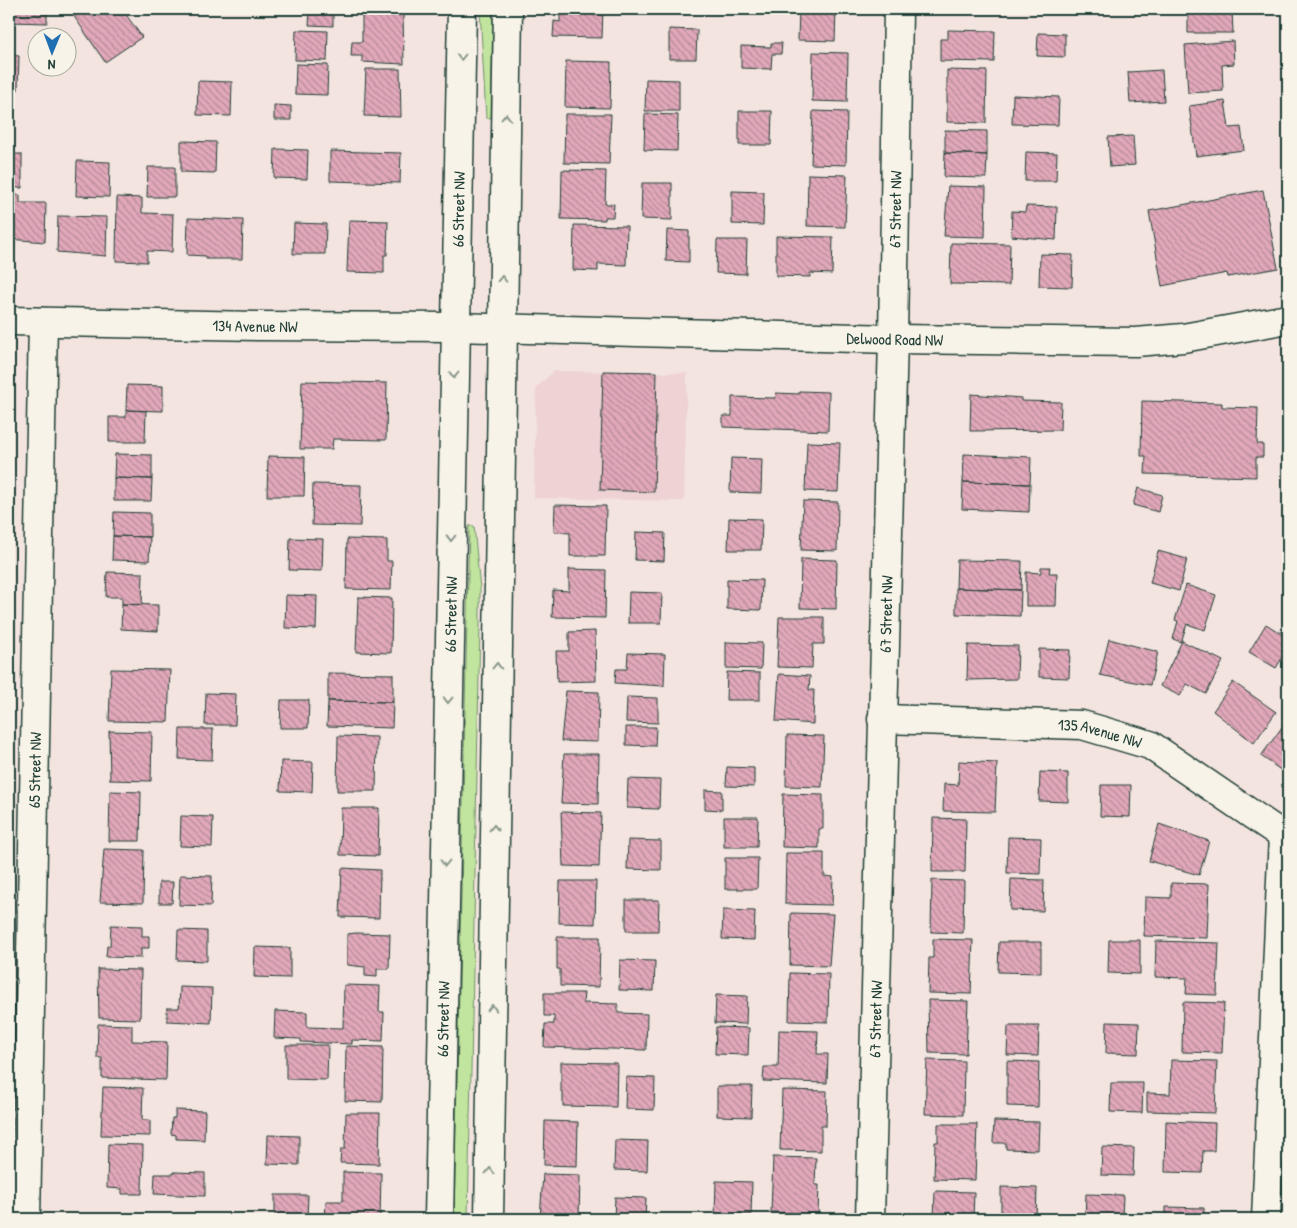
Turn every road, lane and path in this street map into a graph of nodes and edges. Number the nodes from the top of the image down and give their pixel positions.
1 (462, 9) edge
2 (508, 9) edge
3 (898, 9) edge
4 (1288, 319) edge
5 (9, 321) edge
6 (44, 322) junction
7 (455, 326) junction
8 (501, 328) junction
9 (893, 340) junction
10 (882, 720) junction
11 (1286, 837) edge
12 (18, 1004) edge
13 (26, 1219) edge
14 (439, 1219) edge
15 (489, 1219) edge
16 (870, 1219) edge
17 (1266, 1219) edge

1 -> 7 street, 66 Street NW
8 -> 2 street
3 - 9 street, 67 Street NW
4 - 9 street, Delwood Road NW
5 - 6 street, 134 Avenue NW
6 - 7 street, 134 Avenue NW
6 - 12 street, 65 Street NW
7 - 8 street, 134 Avenue NW
7 -> 14 street, 66 Street NW
8 - 9 street, Delwood Road NW
15 -> 8 street
9 - 10 street, 67 Street NW
10 - 11 street, 135 Avenue NW
10 - 16 street, 67 Street NW
11 - 17 street
12 - 13 street, 65 Street NW

